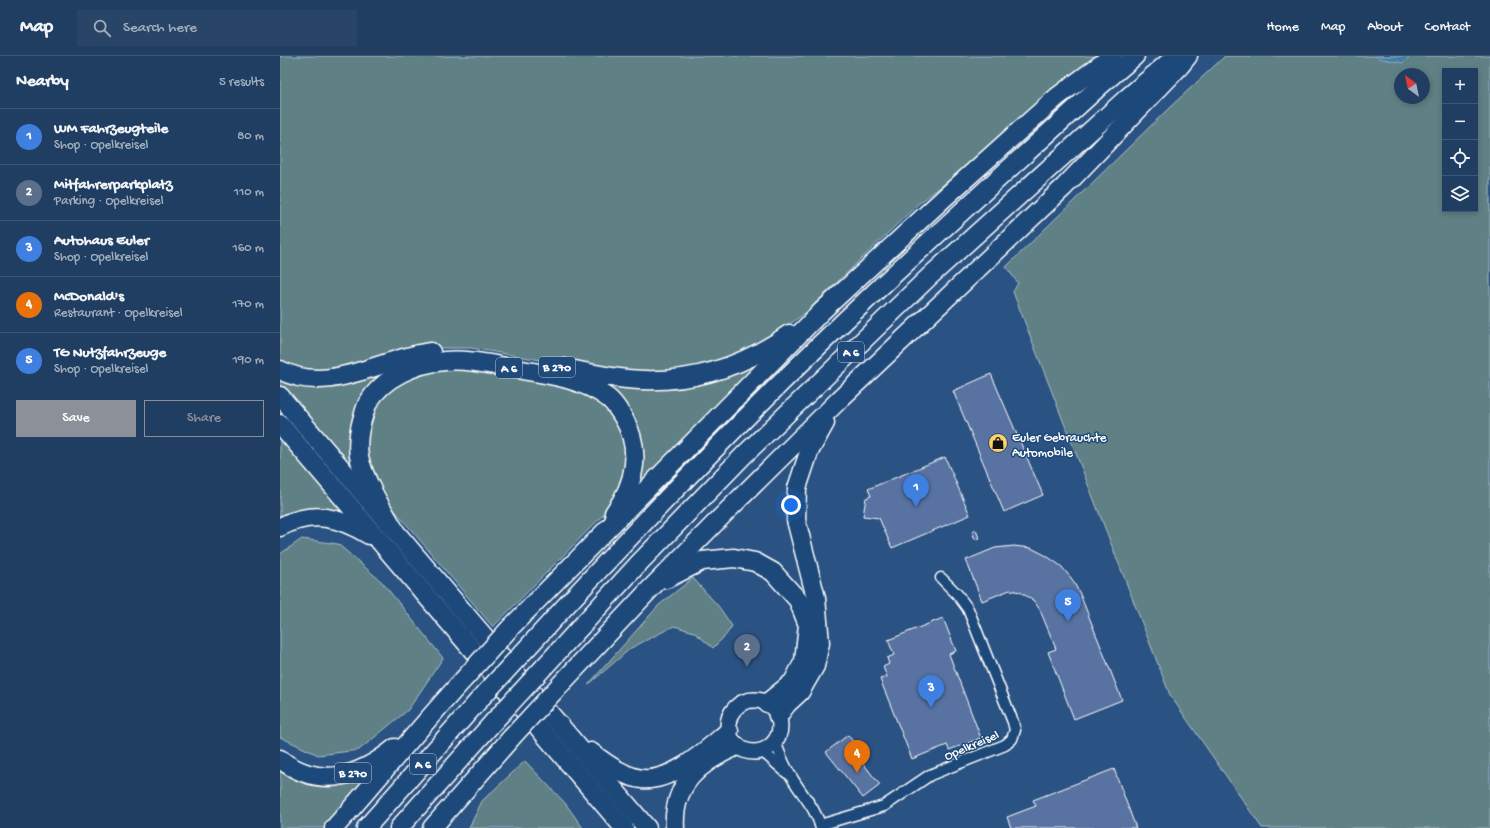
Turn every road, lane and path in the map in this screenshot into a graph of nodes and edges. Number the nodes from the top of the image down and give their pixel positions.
1 (1112, 56) edge
2 (1135, 56) edge
3 (1176, 56) edge
4 (1188, 56) edge
5 (822, 311) junction
6 (280, 370) edge
7 (280, 396) edge
8 (840, 399) junction
9 (280, 424) edge
10 (280, 527) edge
11 (394, 529) junction
12 (381, 543) junction
13 (577, 560) junction
14 (941, 578) dead end
15 (652, 587) junction
16 (767, 703) junction
17 (778, 716) junction
18 (417, 730) junction
19 (567, 732) junction
20 (733, 738) junction
21 (775, 742) junction
22 (762, 751) junction
23 (280, 759) edge
24 (477, 775) junction
25 (790, 776) junction
26 (585, 783) junction
27 (821, 827) edge
28 (334, 828) edge
29 (366, 828) edge
30 (399, 828) edge
31 (432, 828) edge
32 (444, 828) edge
33 (608, 828) edge
34 (624, 828) edge
35 (647, 828) edge
36 (675, 828) edge

1 - 5 highway
2 - 29 highway, A 6, bridge
3 - 30 highway, A 6, bridge
4 - 8 highway, A 6
5 - 6 highway, B 270
5 - 13 highway
7 - 11 highway
8 - 15 highway, A 6
8 - 17 highway, A 6
9 - 12 highway
10 - 12 highway
11 - 13 highway, A 6
11 - 19 highway
12 - 26 highway
13 - 18 highway, bridge
14 - 27 street, Opelkreisel
15 - 16 highway
15 - 24 highway, bridge
16 - 17 main road
16 - 20 main road
17 - 21 main road
18 - 23 highway, B 270
18 - 28 highway, A 6
19 - 20 highway
19 - 35 highway
20 - 22 main road
20 - 36 highway
21 - 22 main road
21 - 25 street, Opelkreisel
22 - 25 street, Opelkreisel
24 - 31 highway
24 - 32 highway
25 - 27 street, Opelkreisel
26 - 33 highway
26 - 34 highway

